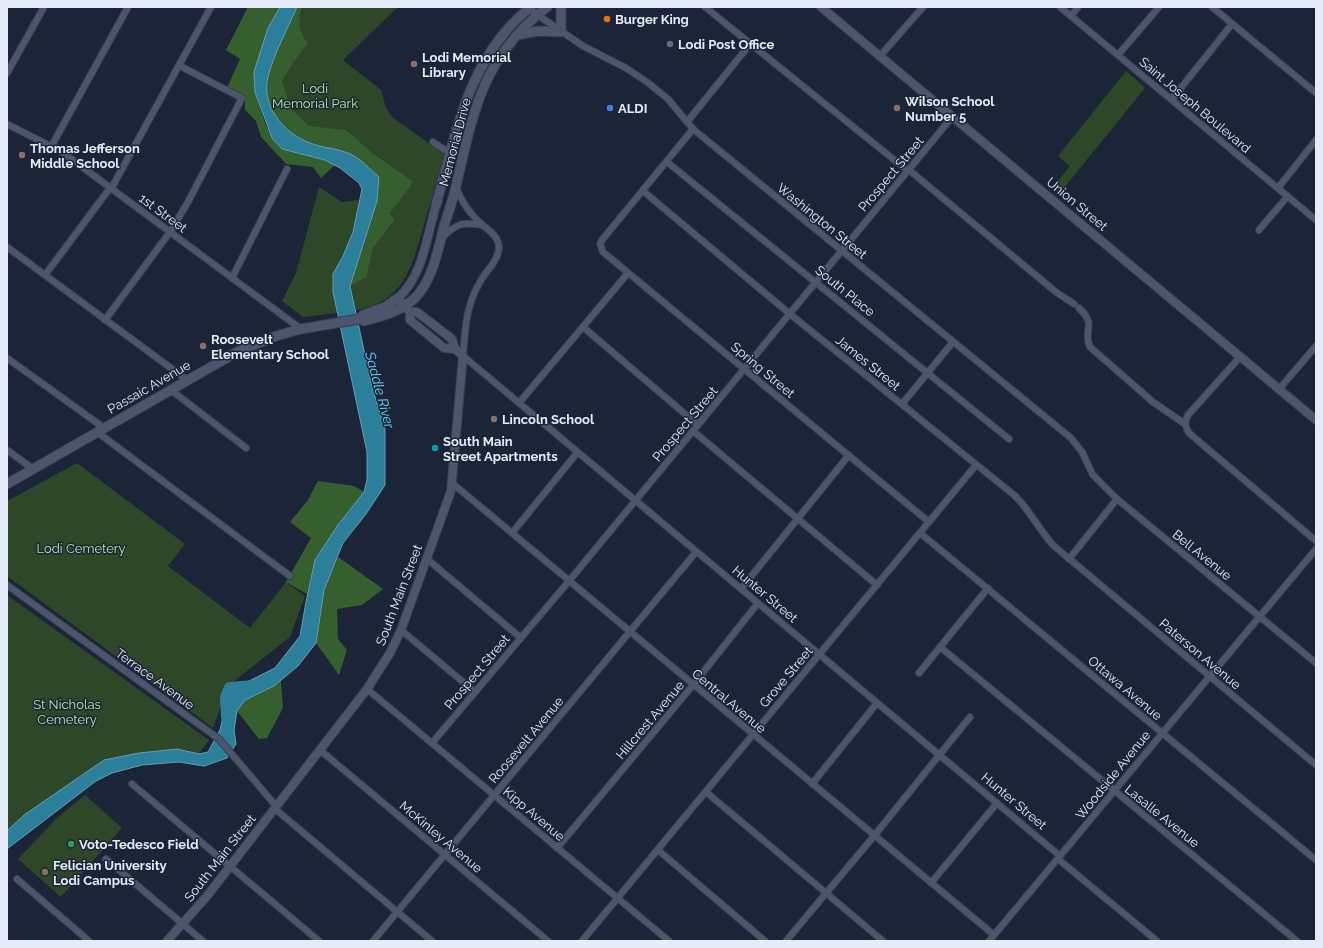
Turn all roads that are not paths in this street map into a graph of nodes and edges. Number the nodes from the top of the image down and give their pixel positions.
1 (44, 7) edge
2 (128, 7) edge
3 (211, 7) edge
4 (547, 7) edge
5 (561, 7) edge
6 (705, 7) edge
7 (821, 7) edge
8 (923, 7) edge
9 (1060, 7) edge
10 (1078, 7) edge
11 (1159, 7) edge
12 (1212, 7) edge
13 (528, 8) edge
14 (537, 15) junction
15 (1071, 16) junction
16 (1232, 24) junction
17 (561, 32) junction
18 (515, 36) junction
19 (750, 43) junction
20 (1118, 55) junction
21 (880, 56) junction
22 (180, 66) junction
23 (7, 73) edge
24 (1316, 93) edge
25 (1172, 99) junction
26 (953, 116) junction
27 (687, 122) junction
28 (7, 124) edge
29 (693, 129) junction
30 (1316, 140) edge
31 (433, 142) dead end
32 (51, 147) junction
33 (451, 154) junction
34 (668, 162) junction
35 (287, 168) dead end
36 (908, 171) junction
37 (456, 187) junction
38 (110, 188) junction
39 (1278, 188) junction
40 (643, 192) junction
41 (1287, 197) junction
42 (436, 205) joint
43 (1316, 220) edge
44 (483, 226) junction
45 (1259, 230) dead end
46 (170, 232) junction
47 (442, 238) junction
48 (7, 247) edge
49 (842, 251) junction
50 (628, 273) junction
51 (45, 275) junction
52 (232, 278) junction
53 (816, 282) junction
54 (398, 298) junction
55 (407, 309) junction
56 (790, 314) junction
57 (105, 320) junction
58 (362, 320) junction
59 (583, 328) junction
60 (301, 329) junction
61 (953, 342) junction
62 (1316, 346) edge
63 (455, 349) junction
64 (463, 356) junction
65 (1240, 356) junction
66 (7, 358) edge
67 (744, 369) junction
68 (928, 373) junction
69 (187, 380) junction
70 (1279, 389) junction
71 (170, 390) junction
72 (519, 403) junction
73 (902, 404) junction
74 (1316, 420) edge
75 (1185, 424) junction
76 (698, 425) junction
77 (101, 430) junction
78 (693, 430) junction
79 (1008, 439) dead end
80 (246, 448) dead end
81 (7, 450) edge
82 (577, 453) junction
83 (849, 455) junction
84 (1084, 456) joint
85 (976, 465) junction
86 (34, 469) junction
87 (452, 483) junction
88 (7, 484) edge
89 (1117, 499) junction
90 (635, 501) junction
91 (798, 519) junction
92 (929, 522) junction
93 (512, 533) junction
94 (920, 533) junction
95 (1316, 541) edge
96 (1316, 549) edge
97 (696, 552) junction
98 (427, 559) junction
99 (1069, 559) junction
100 (290, 576) dead end
101 (569, 581) junction
102 (877, 585) junction
103 (7, 586) edge
104 (988, 588) junction
105 (741, 589) junction
106 (758, 603) junction
107 (1260, 616) junction
108 (400, 630) junction
109 (630, 632) junction
110 (521, 638) junction
111 (940, 647) junction
112 (819, 655) junction
113 (1316, 663) edge
114 (919, 673) dead end
115 (1209, 676) junction
116 (693, 685) junction
117 (367, 689) junction
118 (475, 692) junction
119 (877, 703) junction
120 (970, 717) dead end
121 (1162, 733) junction
122 (753, 735) junction
123 (432, 743) junction
124 (320, 750) junction
125 (939, 755) junction
126 (1316, 765) edge
127 (132, 784) dead end
128 (812, 784) junction
129 (1114, 791) junction
130 (706, 792) junction
131 (494, 795) junction
132 (997, 803) junction
133 (275, 807) junction
134 (874, 836) junction
135 (557, 848) junction
136 (658, 850) junction
137 (444, 855) junction
138 (1059, 857) junction
139 (106, 859) dead end
140 (1316, 860) edge
141 (229, 866) junction
142 (17, 879) dead end
143 (931, 883) junction
144 (826, 893) junction
145 (618, 898) junction
146 (397, 912) junction
147 (183, 924) junction
148 (992, 939) edge
149 (89, 941) edge
150 (168, 941) edge
151 (203, 941) edge
152 (318, 941) edge
153 (373, 941) edge
154 (432, 941) edge
155 (548, 941) edge
156 (582, 941) edge
157 (669, 941) edge
158 (765, 941) edge
159 (786, 941) edge
160 (883, 941) edge
161 (1156, 941) edge
162 (1297, 941) edge

1 - 23 street
2 - 32 street
3 - 22 street
4 - 14 main road, Memorial Drive
5 - 17 main road
6 - 19 street
7 - 21 street, Union Street
8 - 21 street
9 - 15 street, Saint Joseph Boulevard
10 - 15 street
11 - 20 street
12 - 16 street
13 - 14 street, Washington Street
13 - 33 main road, Memorial Drive
14 - 17 street, Washington Street
14 - 18 main road, Memorial Drive
15 - 20 street, Saint Joseph Boulevard
16 - 24 street
16 - 25 street
17 - 18 main road
17 - 27 street, Washington Street
18 - 37 main road, Memorial Drive
19 - 27 street
19 - 36 street
20 - 25 street, Saint Joseph Boulevard
21 - 26 street, Union Street
22 - 38 street
22 - 46 street
25 - 39 street, Saint Joseph Boulevard
26 - 36 street, Prospect Street
26 - 65 street, Union Street
27 - 29 street, Washington Street
28 - 32 street, 1st Street
29 - 34 street
29 - 49 street, Washington Street
30 - 39 street
31 - 33 street
32 - 38 street, 1st Street
33 - 42 main road, Memorial Drive
34 - 40 street
34 - 53 street, South Place
35 - 52 street
36 - 49 street, Prospect Street
36 - 75 street
37 - 44 street, South Main Street
37 - 47 main road, Memorial Drive
38 - 46 street, 1st Street
38 - 51 street
39 - 41 street, Saint Joseph Boulevard
40 - 50 street, Spring Street
40 - 56 street, James Street
41 - 43 street, Saint Joseph Boulevard
41 - 45 street
42 - 54 street
44 - 47 street
44 - 64 street, South Main Street
46 - 52 street, 1st Street
46 - 57 street
47 - 55 main road, Memorial Drive
48 - 51 street
49 - 53 street, Prospect Street
49 - 61 street, Washington Street
50 - 59 street
50 - 67 street, Spring Street
51 - 57 street
52 - 60 street, 1st Street
53 - 56 street, Prospect Street
53 - 68 street, South Place
54 - 55 street, Hunter Street
54 - 58 main road
55 - 58 main road, Memorial Drive
55 - 63 street, Hunter Street
55 - 63 street, Hunter Street
56 - 67 street, Prospect Street
56 - 73 street, James Street
57 - 69 street
58 - 60 main road, Passaic Avenue
59 - 72 street
59 - 76 street
60 - 69 main road, Passaic Avenue
61 - 68 street
61 - 84 street, Washington Street
62 - 70 street
63 - 64 street, Hunter Street
64 - 72 street, Hunter Street
64 - 87 street, South Main Street
65 - 70 street, Union Street
65 - 75 street
66 - 77 street
67 - 76 street, Prospect Street
67 - 83 street, Spring Street
68 - 73 street
68 - 79 street, South Place
69 - 71 main road, Passaic Avenue
70 - 74 street, Union Street
71 - 77 main road, Passaic Avenue
71 - 80 street
72 - 82 street, Hunter Street
73 - 85 street, James Street
75 - 95 street
76 - 78 street, Prospect Street
77 - 86 main road, Passaic Avenue
77 - 100 street
78 - 90 street, Prospect Street
78 - 91 street
81 - 86 street
82 - 90 street, Hunter Street
82 - 93 street
83 - 91 street
83 - 92 street, Spring Street
84 - 89 street, Bell Avenue
85 - 92 street, Grove Street
85 - 99 street, James Street
86 - 88 main road, Passaic Avenue
87 - 93 street, Central Avenue
87 - 98 street, South Main Street
89 - 99 street
89 - 107 street, Bell Avenue
90 - 97 street, Hunter Street
90 - 101 street, Prospect Street
91 - 102 street
91 - 105 street
92 - 94 street, Grove Street
93 - 101 street, Central Avenue
94 - 102 street, Grove Street
94 - 104 street, Ottawa Avenue
96 - 107 street, Woodside Avenue
97 - 105 street, Hunter Street
97 - 109 street, Roosevelt Avenue
98 - 108 street, South Main Street
98 - 110 street
99 - 115 street, Paterson Avenue
101 - 109 street, Central Avenue
101 - 110 street, Prospect Street
102 - 112 street, Grove Street
103 - 133 street, Terrace Avenue
104 - 111 street
104 - 121 street, Ottawa Avenue
105 - 106 street, Hunter Street
106 - 112 street, Hunter Street
106 - 116 street, Hillcrest Avenue
107 - 113 street, Bell Avenue
107 - 115 street, Woodside Avenue
108 - 117 street, South Main Street
108 - 118 street
109 - 116 street, Central Avenue
109 - 131 street, Roosevelt Avenue
110 - 118 street, Prospect Street
111 - 114 street
111 - 129 street, Lasalle Avenue
112 - 119 street, Hunter Street
112 - 122 street, Grove Street
115 - 121 street, Woodside Avenue
115 - 126 street, Paterson Avenue
116 - 122 street, Central Avenue
116 - 135 street, Hillcrest Avenue
117 - 123 street, Kipp Avenue
117 - 124 street, South Main Street
118 - 123 street, Prospect Street
119 - 125 street, Hunter Street
119 - 128 street
120 - 125 street
121 - 129 street, Woodside Avenue
121 - 140 street, Ottawa Avenue
122 - 128 street, Central Avenue
122 - 130 street, Grove Street
123 - 131 street, Kipp Avenue
124 - 133 street, South Main Street
124 - 137 street, McKinley Avenue
125 - 132 street, Hunter Street
125 - 134 street
127 - 141 street
128 - 134 street, Central Avenue
129 - 138 street, Woodside Avenue
129 - 162 street, Lasalle Avenue
130 - 136 street, Grove Street
130 - 144 street
131 - 135 street, Kipp Avenue
131 - 137 street, Roosevelt Avenue
132 - 138 street, Hunter Street
132 - 143 street
133 - 141 street, South Main Street
133 - 146 street, Terrace Avenue
134 - 143 street, Central Avenue
134 - 144 street
135 - 145 street, Kipp Avenue
136 - 145 street, Grove Street
136 - 158 street
137 - 146 street, Roosevelt Avenue
137 - 155 street, McKinley Avenue
138 - 148 street, Woodside Avenue
138 - 161 street, Hunter Street
139 - 147 street
141 - 147 street, South Main Street
141 - 152 street
142 - 149 street
143 - 148 street, Central Avenue
144 - 159 street
144 - 160 street
145 - 156 street, Grove Street
145 - 157 street, Kipp Avenue
146 - 153 street, Roosevelt Avenue
146 - 154 street, Terrace Avenue
147 - 150 street, South Main Street
147 - 151 street

